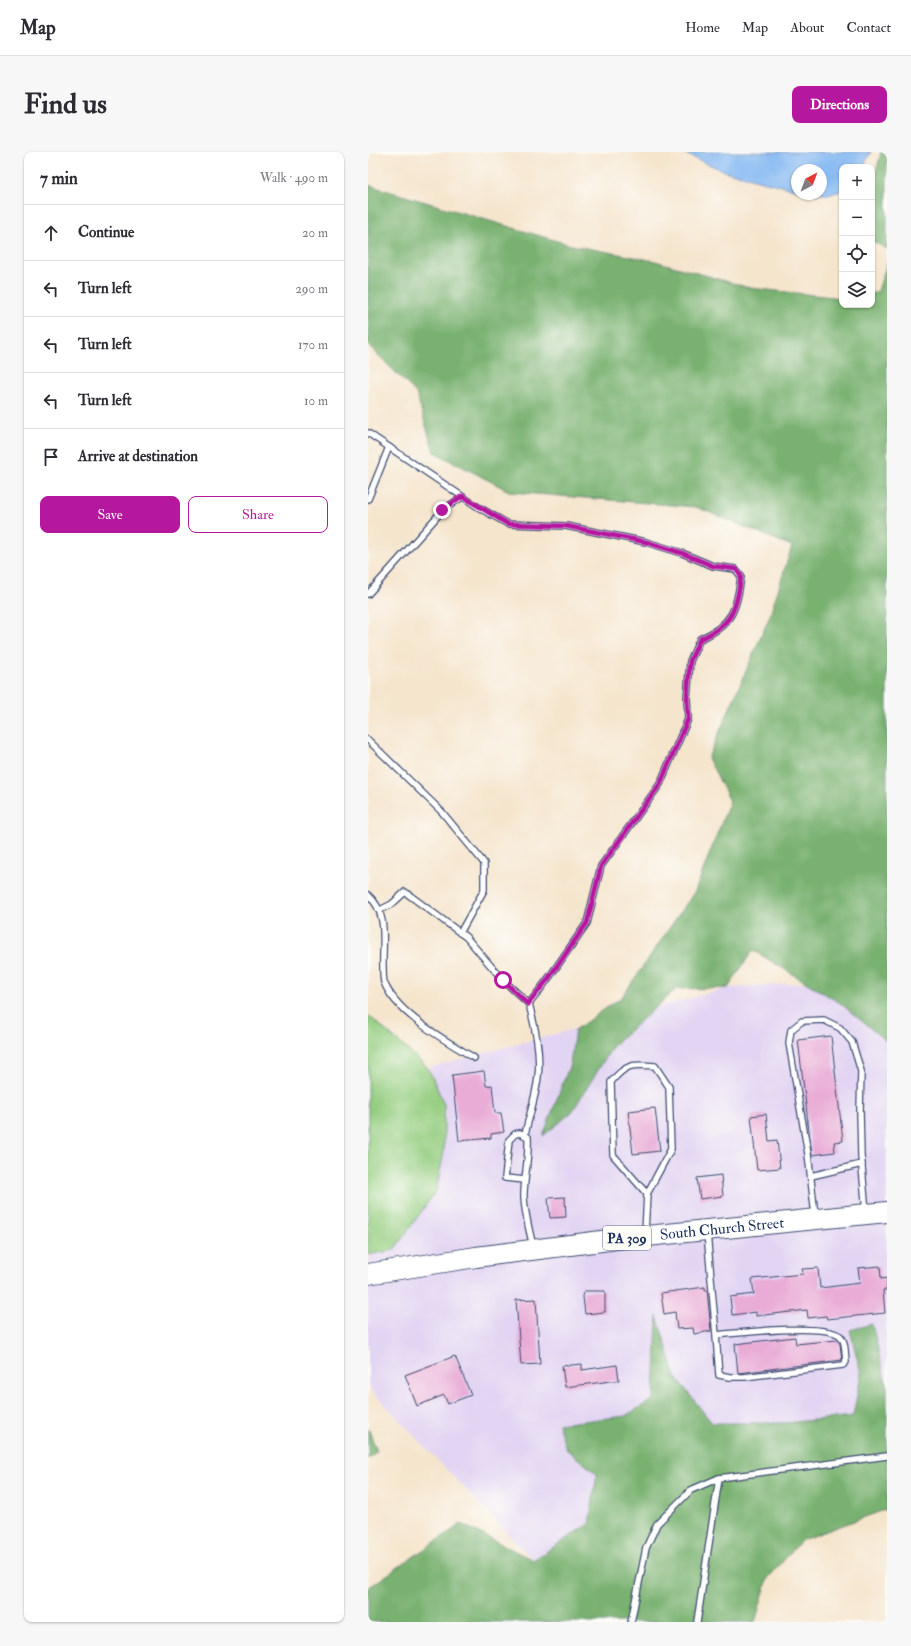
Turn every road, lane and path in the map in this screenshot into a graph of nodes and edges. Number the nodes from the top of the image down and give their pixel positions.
1 (368, 433) edge
2 (389, 447) junction
3 (462, 496) junction
4 (368, 500) edge
5 (368, 594) edge
6 (368, 740) edge
7 (368, 895) edge
8 (380, 910) junction
9 (460, 933) junction
10 (528, 1004) junction
11 (474, 1058) dead end
12 (525, 1134) junction
13 (862, 1164) junction
14 (811, 1176) junction
15 (525, 1180) junction
16 (647, 1194) junction
17 (887, 1212) edge
18 (866, 1214) junction
19 (816, 1219) junction
20 (707, 1230) junction
21 (644, 1237) junction
22 (533, 1250) junction
23 (368, 1274) edge
24 (716, 1335) junction
25 (887, 1456) edge
26 (719, 1478) junction
27 (631, 1622) edge
28 (697, 1622) edge

1 - 2 lane
2 - 3 lane
2 - 4 lane
3 - 5 lane
3 - 10 lane
6 - 9 lane
7 - 8 lane
8 - 9 lane
8 - 11 lane
9 - 10 lane
10 - 12 lane
12 - 15 lane
12 - 15 lane
13 - 14 lane
13 - 14 lane
13 - 18 lane
14 - 19 lane
15 - 22 lane
16 - 16 lane
16 - 21 lane
17 - 18 highway, South Church Street / PA 309
18 - 19 highway, South Church Street / PA 309
19 - 20 highway, South Church Street / PA 309
20 - 21 highway, South Church Street / PA 309
20 - 24 lane
21 - 22 highway, South Church Street / PA 309
22 - 23 highway, South Church Street / PA 309
24 - 24 lane
25 - 26 lane
26 - 27 lane
26 - 28 lane

